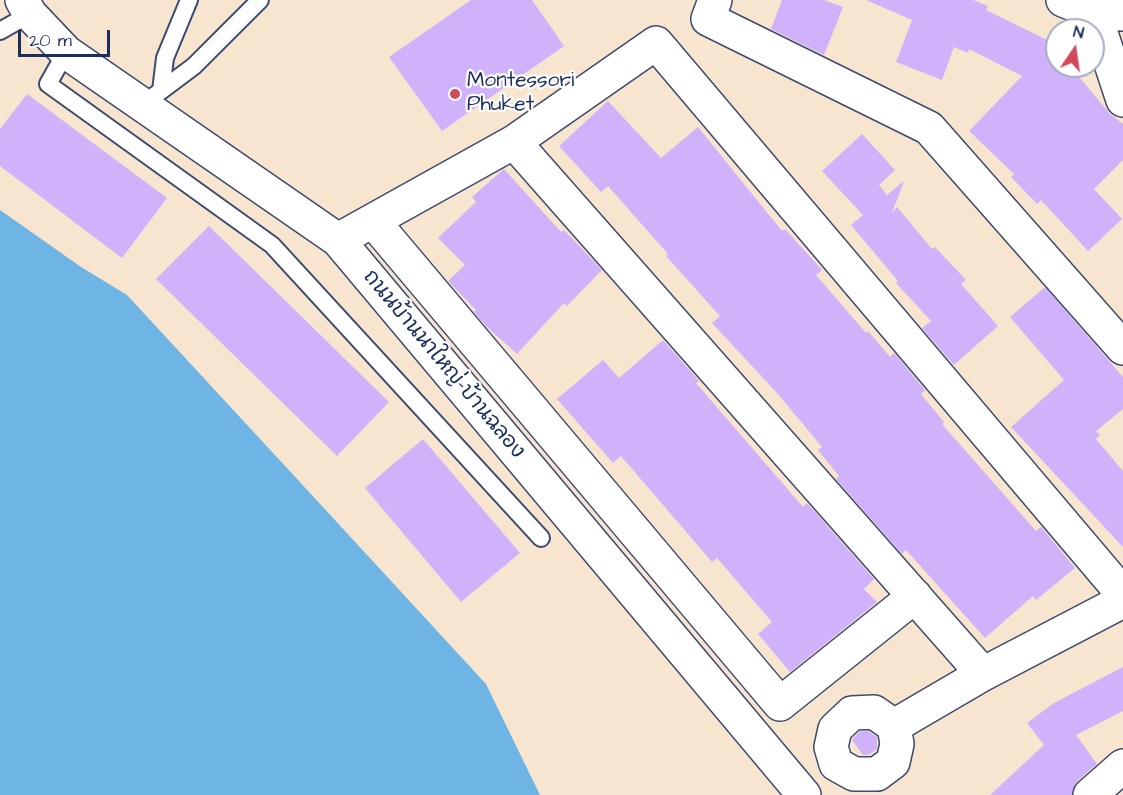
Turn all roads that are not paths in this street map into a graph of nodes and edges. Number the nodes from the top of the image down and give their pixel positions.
1 (189, 0) edge
2 (260, 0) edge
3 (715, 0) edge
4 (1063, 0) edge
5 (26, 7) edge
6 (1109, 13) edge
7 (0, 31) edge
8 (66, 52) junction
9 (151, 98) junction
10 (1123, 100) edge
11 (514, 142) junction
12 (373, 220) junction
13 (338, 240) junction
14 (1123, 348) edge
15 (542, 538) dead end
16 (1123, 594) edge
17 (915, 596) junction
18 (1123, 601) edge
19 (983, 674) junction
20 (894, 726) junction
21 (836, 764) junction
22 (1123, 766) edge
23 (803, 794) edge
24 (1090, 795) edge

1 - 9 lane
2 - 9 lane
3 - 14 street
4 - 6 street
5 - 7 lane
5 - 8 street, ถนนบ้านนาใหญ่-บ้านฉลอง
6 - 10 street
8 - 9 street, ถนนบ้านนาใหญ่-บ้านฉลอง
8 - 15 lane
9 - 13 street, ถนนบ้านนาใหญ่-บ้านฉลอง
11 - 12 street
11 - 16 street
11 - 17 street
12 - 13 street
12 - 17 street
13 - 23 street, ถนนบ้านนาใหญ่-บ้านฉลอง
17 - 19 street
18 - 19 street
19 - 20 street
20 - 21 street
20 - 21 street
21 - 23 street
22 - 24 street

